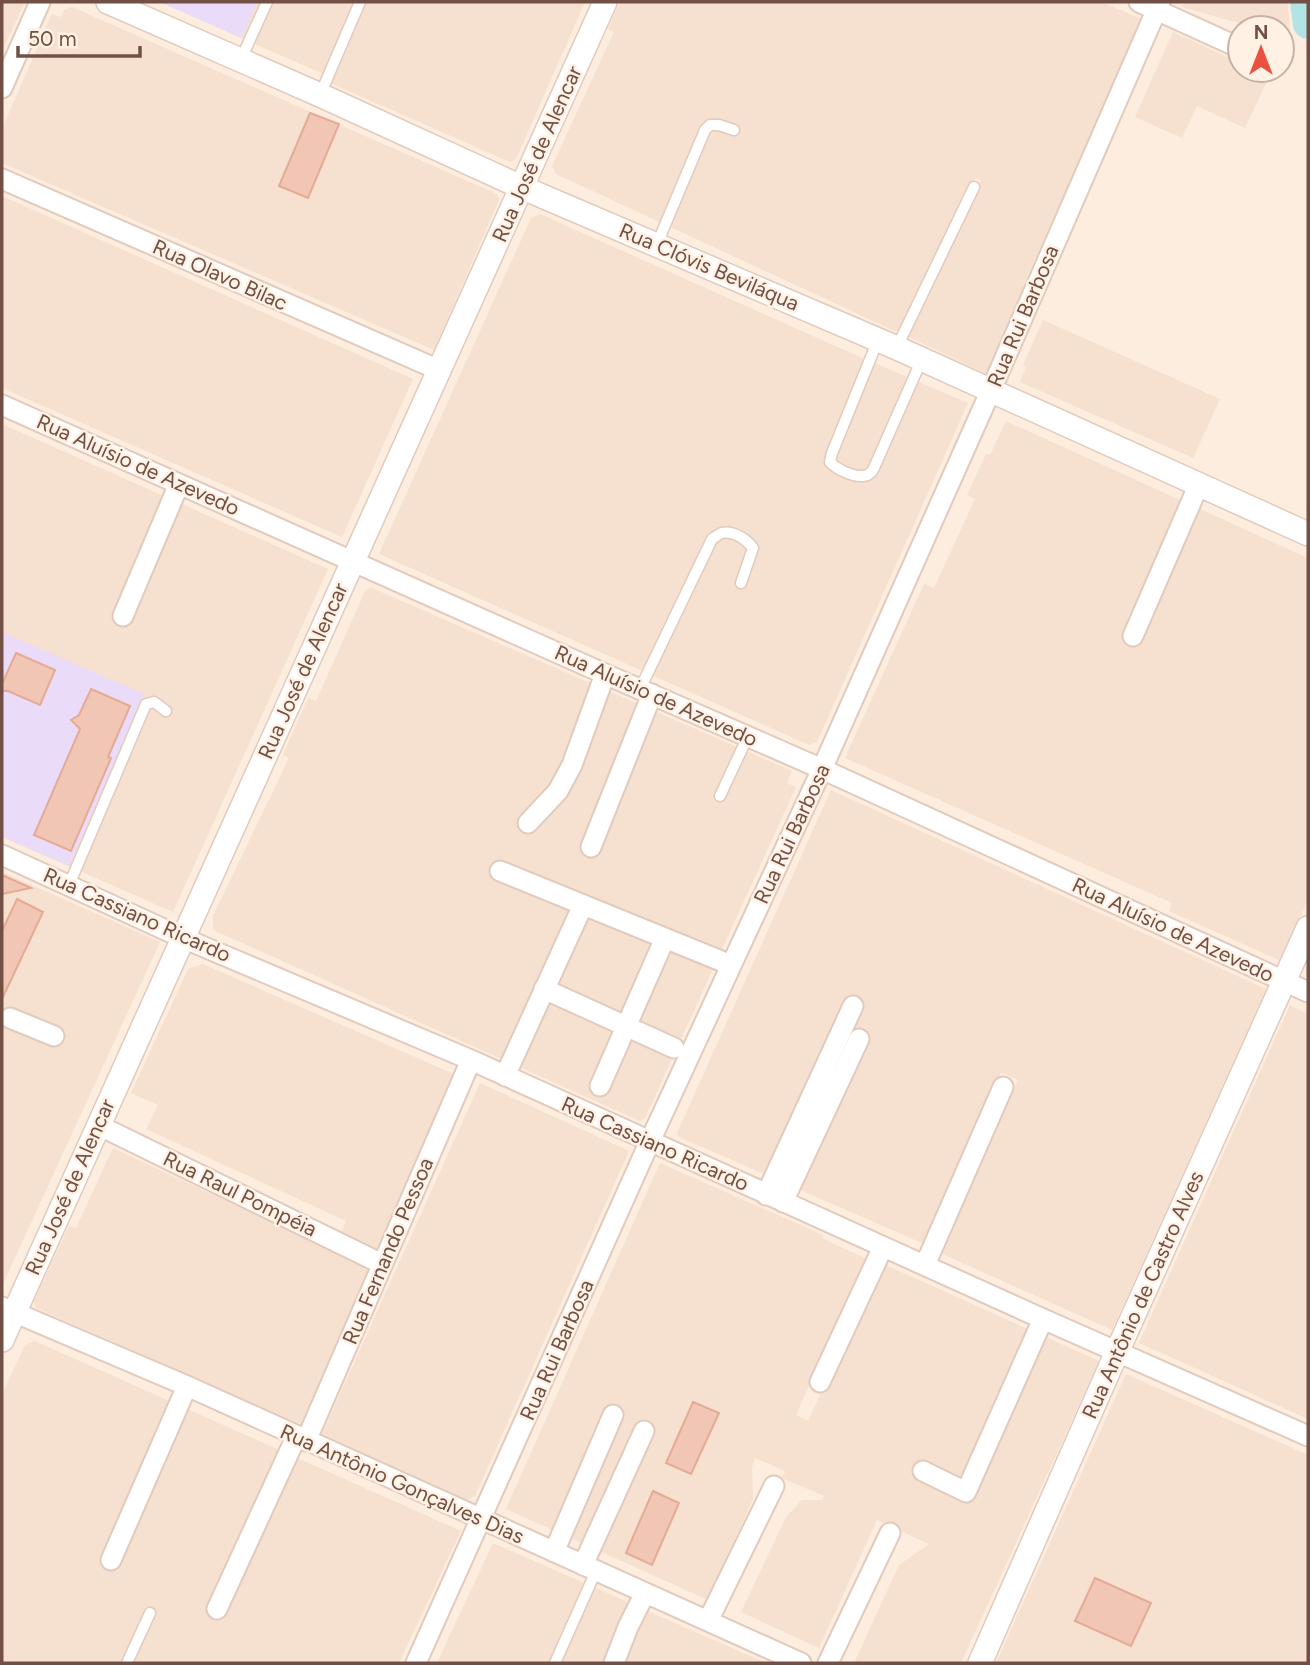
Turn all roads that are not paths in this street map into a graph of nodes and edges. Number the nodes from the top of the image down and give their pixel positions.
1 (40, 2) edge
2 (108, 2) edge
3 (267, 2) edge
4 (360, 2) edge
5 (605, 2) edge
6 (1152, 4) edge
7 (1226, 41) edge
8 (241, 59) junction
9 (2, 88) edge
10 (320, 95) junction
11 (734, 130) dead end
12 (2, 179) edge
13 (521, 187) junction
14 (974, 187) dead end
15 (657, 244) junction
16 (888, 344) junction
17 (922, 359) junction
18 (439, 370) junction
19 (991, 390) junction
20 (2, 405) edge
21 (179, 484) junction
22 (1199, 484) junction
23 (1308, 534) edge
24 (353, 561) junction
25 (741, 583) dead end
26 (123, 616) dead end
27 (1133, 636) dead end
28 (606, 674) junction
29 (646, 691) junction
30 (166, 711) dead end
31 (748, 736) junction
32 (822, 769) junction
33 (720, 796) dead end
34 (528, 823) dead end
35 (591, 848) dead end
36 (2, 855) edge
37 (500, 871) dead end
38 (69, 885) junction
39 (583, 905) junction
40 (1308, 928) edge
41 (183, 938) junction
42 (664, 938) junction
43 (731, 965) junction
44 (1283, 981) junction
45 (544, 989) junction
46 (1308, 992) edge
47 (853, 1006) dead end
48 (10, 1018) dead end
49 (626, 1026) junction
50 (54, 1036) dead end
51 (859, 1039) dead end
52 (674, 1048) dead end
53 (471, 1060) junction
54 (505, 1076) junction
55 (600, 1086) dead end
56 (1003, 1087) dead end
57 (98, 1125) junction
58 (650, 1141) junction
59 (775, 1198) junction
60 (883, 1247) junction
61 (382, 1264) junction
62 (925, 1265) junction
63 (8, 1309) edge
64 (1043, 1319) junction
65 (2, 1339) edge
66 (1117, 1352) junction
67 (820, 1382) dead end
68 (187, 1386) junction
69 (613, 1415) dead end
70 (644, 1431) dead end
71 (1308, 1436) edge
72 (301, 1439) junction
73 (923, 1471) dead end
74 (774, 1486) dead end
75 (481, 1520) junction
76 (890, 1533) dead end
77 (554, 1552) junction
78 (111, 1560) dead end
79 (589, 1568) junction
80 (645, 1593) junction
81 (216, 1609) dead end
82 (150, 1613) dead end
83 (708, 1621) junction
84 (127, 1663) edge
85 (416, 1663) edge
86 (555, 1663) edge
87 (614, 1663) edge
88 (801, 1663) edge
89 (828, 1663) edge
90 (981, 1663) edge

1 - 9 street
2 - 8 street, Rua Clóvis Beviláqua
3 - 8 lane
4 - 10 lane
5 - 13 street, Rua José de Alencar
6 - 7 street
6 - 19 street, Rua Rui Barbosa
8 - 10 street, Rua Clóvis Beviláqua
10 - 13 street, Rua Clóvis Beviláqua
11 - 15 lane
12 - 18 street, Rua Olavo Bilac
13 - 15 street, Rua Clóvis Beviláqua
13 - 18 street, Rua José de Alencar
14 - 16 lane
15 - 16 street, Rua Clóvis Beviláqua
16 - 17 street, Rua Clóvis Beviláqua
16 - 17 lane
17 - 19 street, Rua Clóvis Beviláqua
18 - 24 street, Rua José de Alencar
19 - 22 street, Rua Clóvis Beviláqua
19 - 32 street, Rua Rui Barbosa
20 - 21 street, Rua Aluísio de Azevedo
21 - 24 street, Rua Aluísio de Azevedo
21 - 26 street
22 - 23 street, Rua Clóvis Beviláqua
22 - 27 street
24 - 28 street, Rua Aluísio de Azevedo
24 - 41 street, Rua José de Alencar
25 - 29 lane
28 - 29 street, Rua Aluísio de Azevedo
28 - 34 street
29 - 31 street, Rua Aluísio de Azevedo
29 - 35 street
30 - 38 lane
31 - 32 street, Rua Aluísio de Azevedo
31 - 33 lane
32 - 43 street, Rua Rui Barbosa
32 - 44 street, Rua Aluísio de Azevedo
36 - 38 street, Rua Cassiano Ricardo
37 - 39 street
38 - 41 street, Rua Cassiano Ricardo
39 - 42 street
39 - 45 street
40 - 44 street, Rua Antônio de Castro Alves
41 - 53 street, Rua Cassiano Ricardo
41 - 57 street, Rua José de Alencar
42 - 43 street
42 - 49 street
43 - 58 street, Rua Rui Barbosa
44 - 46 street, Rua Aluísio de Azevedo
44 - 66 street, Rua Antônio de Castro Alves
45 - 49 street
45 - 54 street
47 - 59 street
48 - 50 street
49 - 52 street
49 - 55 street
51 - 59 street
53 - 54 street, Rua Cassiano Ricardo
53 - 61 street, Rua Fernando Pessoa
54 - 58 street, Rua Cassiano Ricardo
56 - 62 street
57 - 61 street, Rua Raul Pompéia
57 - 63 street, Rua José de Alencar
58 - 59 street, Rua Cassiano Ricardo
58 - 75 street, Rua Rui Barbosa
59 - 60 street, Rua Cassiano Ricardo
60 - 62 street, Rua Cassiano Ricardo
60 - 67 street
61 - 72 street, Rua Fernando Pessoa
62 - 64 street, Rua Cassiano Ricardo
63 - 65 street, Rua José de Alencar
63 - 68 street, Rua Antônio Gonçalves Dias
64 - 66 street, Rua Cassiano Ricardo
64 - 73 street
66 - 71 street, Rua Cassiano Ricardo
66 - 90 street, Rua Antônio de Castro Alves
68 - 72 street, Rua Antônio Gonçalves Dias
68 - 78 street
69 - 77 street
70 - 79 street
72 - 75 street, Rua Antônio Gonçalves Dias
72 - 81 street, Rua Fernando Pessoa
74 - 83 street
75 - 77 street, Rua Antônio Gonçalves Dias
75 - 85 street, Rua Rui Barbosa
76 - 89 street
77 - 79 street, Rua Antônio Gonçalves Dias
79 - 80 street, Rua Antônio Gonçalves Dias
79 - 86 lane
80 - 83 street, Rua Antônio Gonçalves Dias
80 - 87 street
82 - 84 lane
83 - 88 street, Rua Antônio Gonçalves Dias

